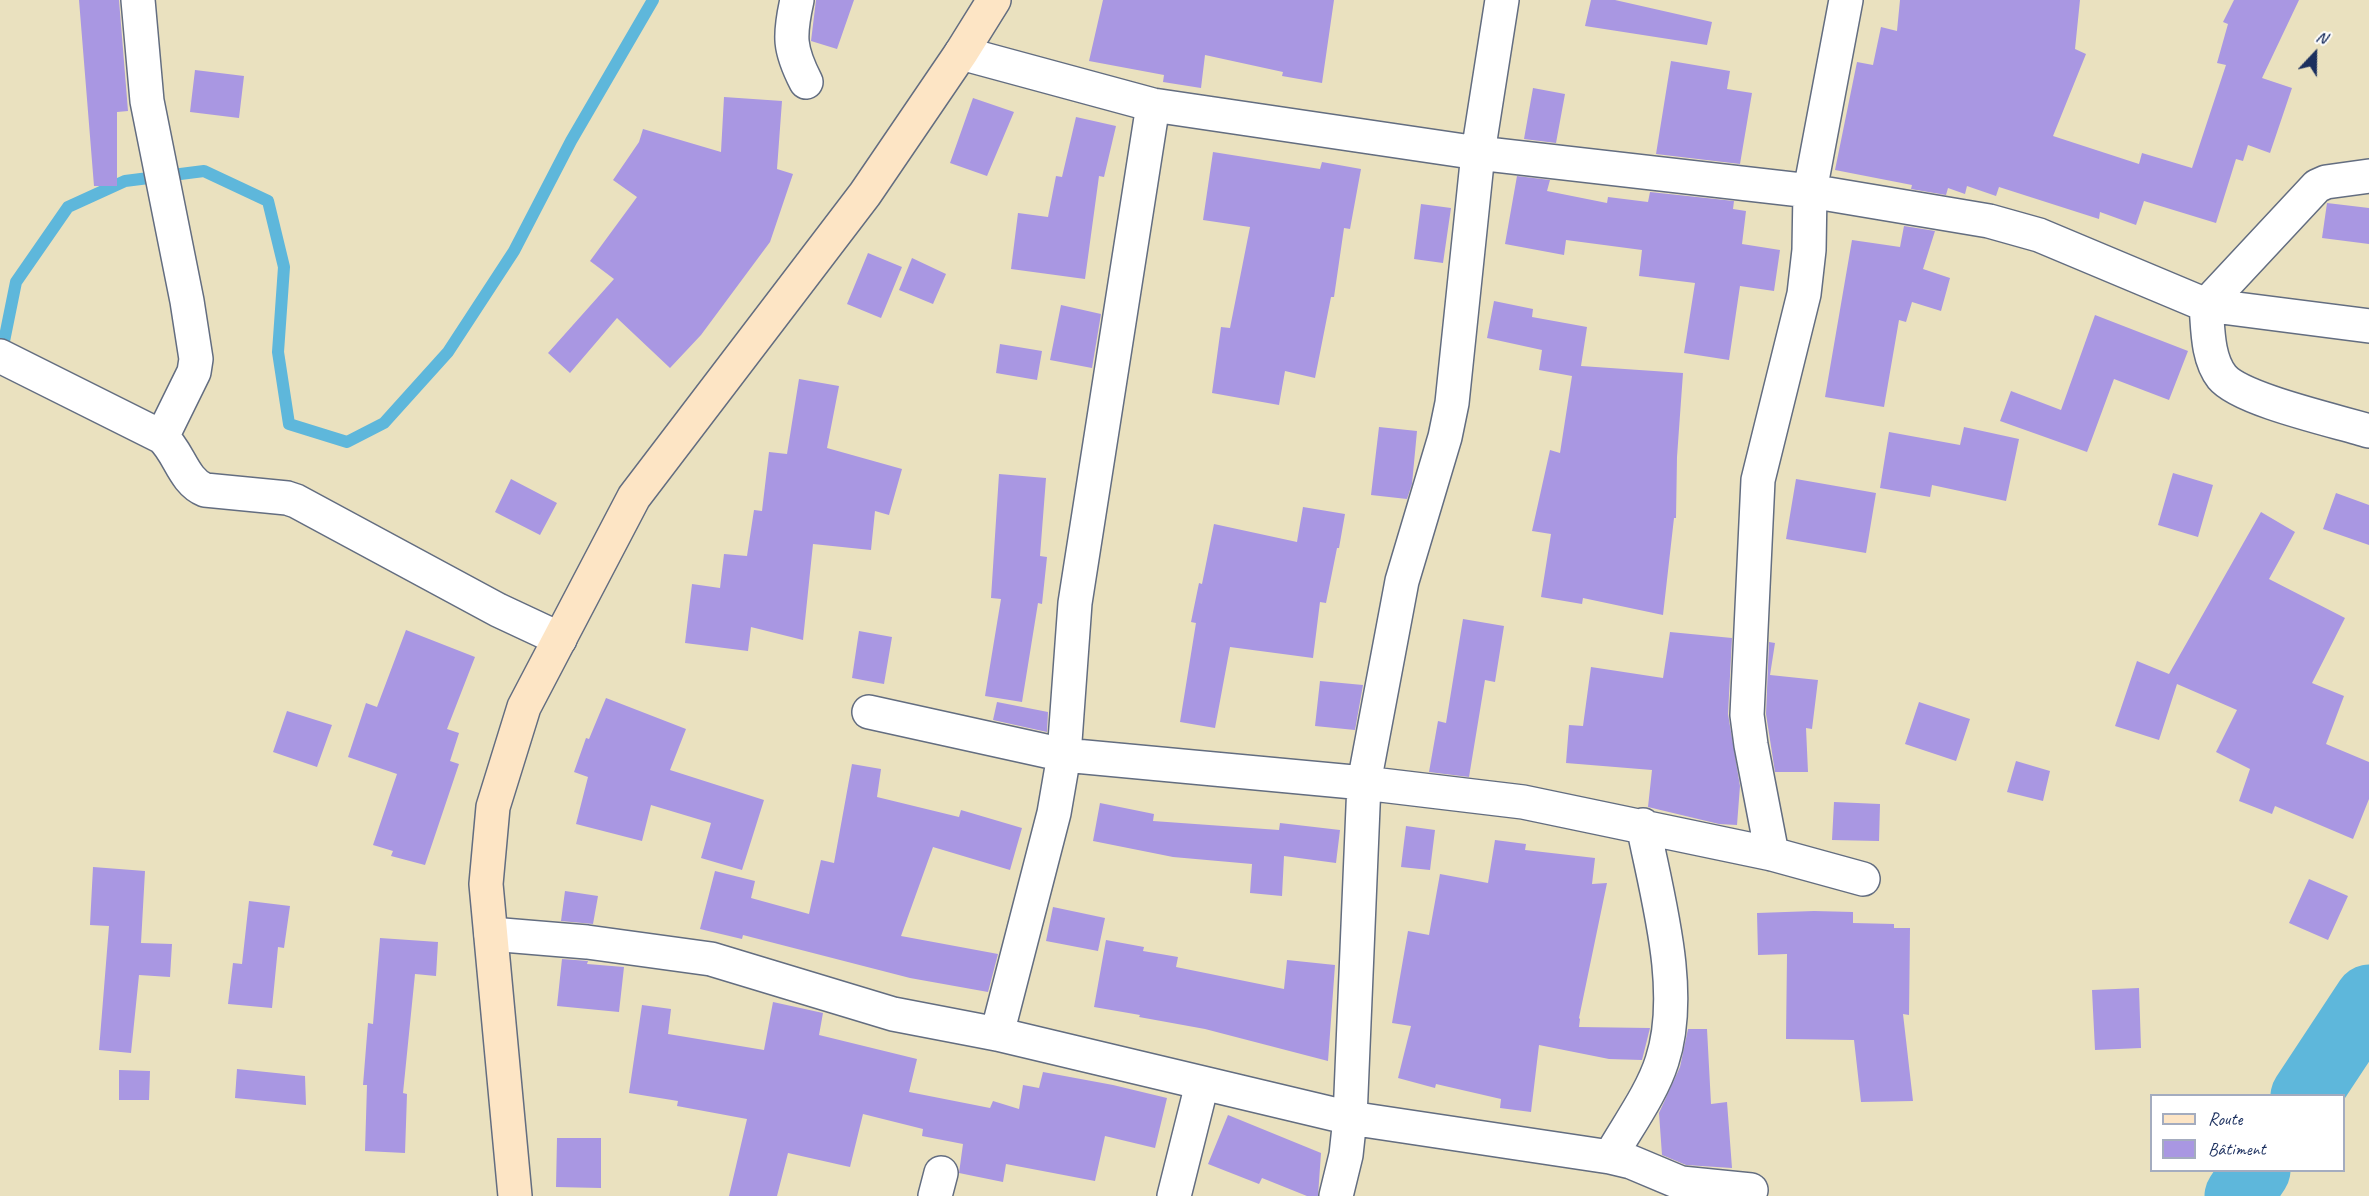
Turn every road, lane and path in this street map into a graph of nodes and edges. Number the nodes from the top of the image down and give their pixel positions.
1 (138, 0) edge
2 (797, 0) edge
3 (994, 0) edge
4 (1502, 0) edge
5 (1846, 0) edge
6 (961, 53) junction
7 (806, 82) dead end
8 (1153, 105) junction
9 (1478, 153) junction
10 (2369, 176) edge
11 (1810, 191) junction
12 (2206, 305) junction
13 (2369, 326) edge
14 (12, 362) edge
15 (2369, 431) edge
16 (162, 437) junction
17 (560, 639) junction
18 (869, 712) dead end
19 (1064, 755) junction
20 (1364, 783) junction
21 (1643, 825) junction
22 (1772, 854) junction
23 (1863, 879) dead end
24 (491, 934) junction
25 (997, 1034) junction
26 (1202, 1084) junction
27 (1350, 1118) junction
28 (1610, 1157) junction
29 (1751, 1190) dead end
30 (515, 1196) edge
31 (1173, 1196) edge
32 (1336, 1196) edge

1 - 16 street
2 - 7 street
3 - 6 main road
4 - 9 street
5 - 11 street
6 - 8 street
6 - 17 main road
8 - 9 street
8 - 19 street
9 - 11 street
9 - 20 street
10 - 12 street
11 - 12 street
11 - 22 street
12 - 13 street
12 - 15 street
14 - 16 street
16 - 17 street
17 - 24 main road
18 - 19 street
19 - 20 street
19 - 25 street
20 - 21 street
20 - 27 street
21 - 22 street
21 - 28 street
22 - 23 street
24 - 25 street
24 - 30 main road
25 - 26 street
26 - 27 street
26 - 31 street
27 - 28 street
27 - 32 street
28 - 29 street

